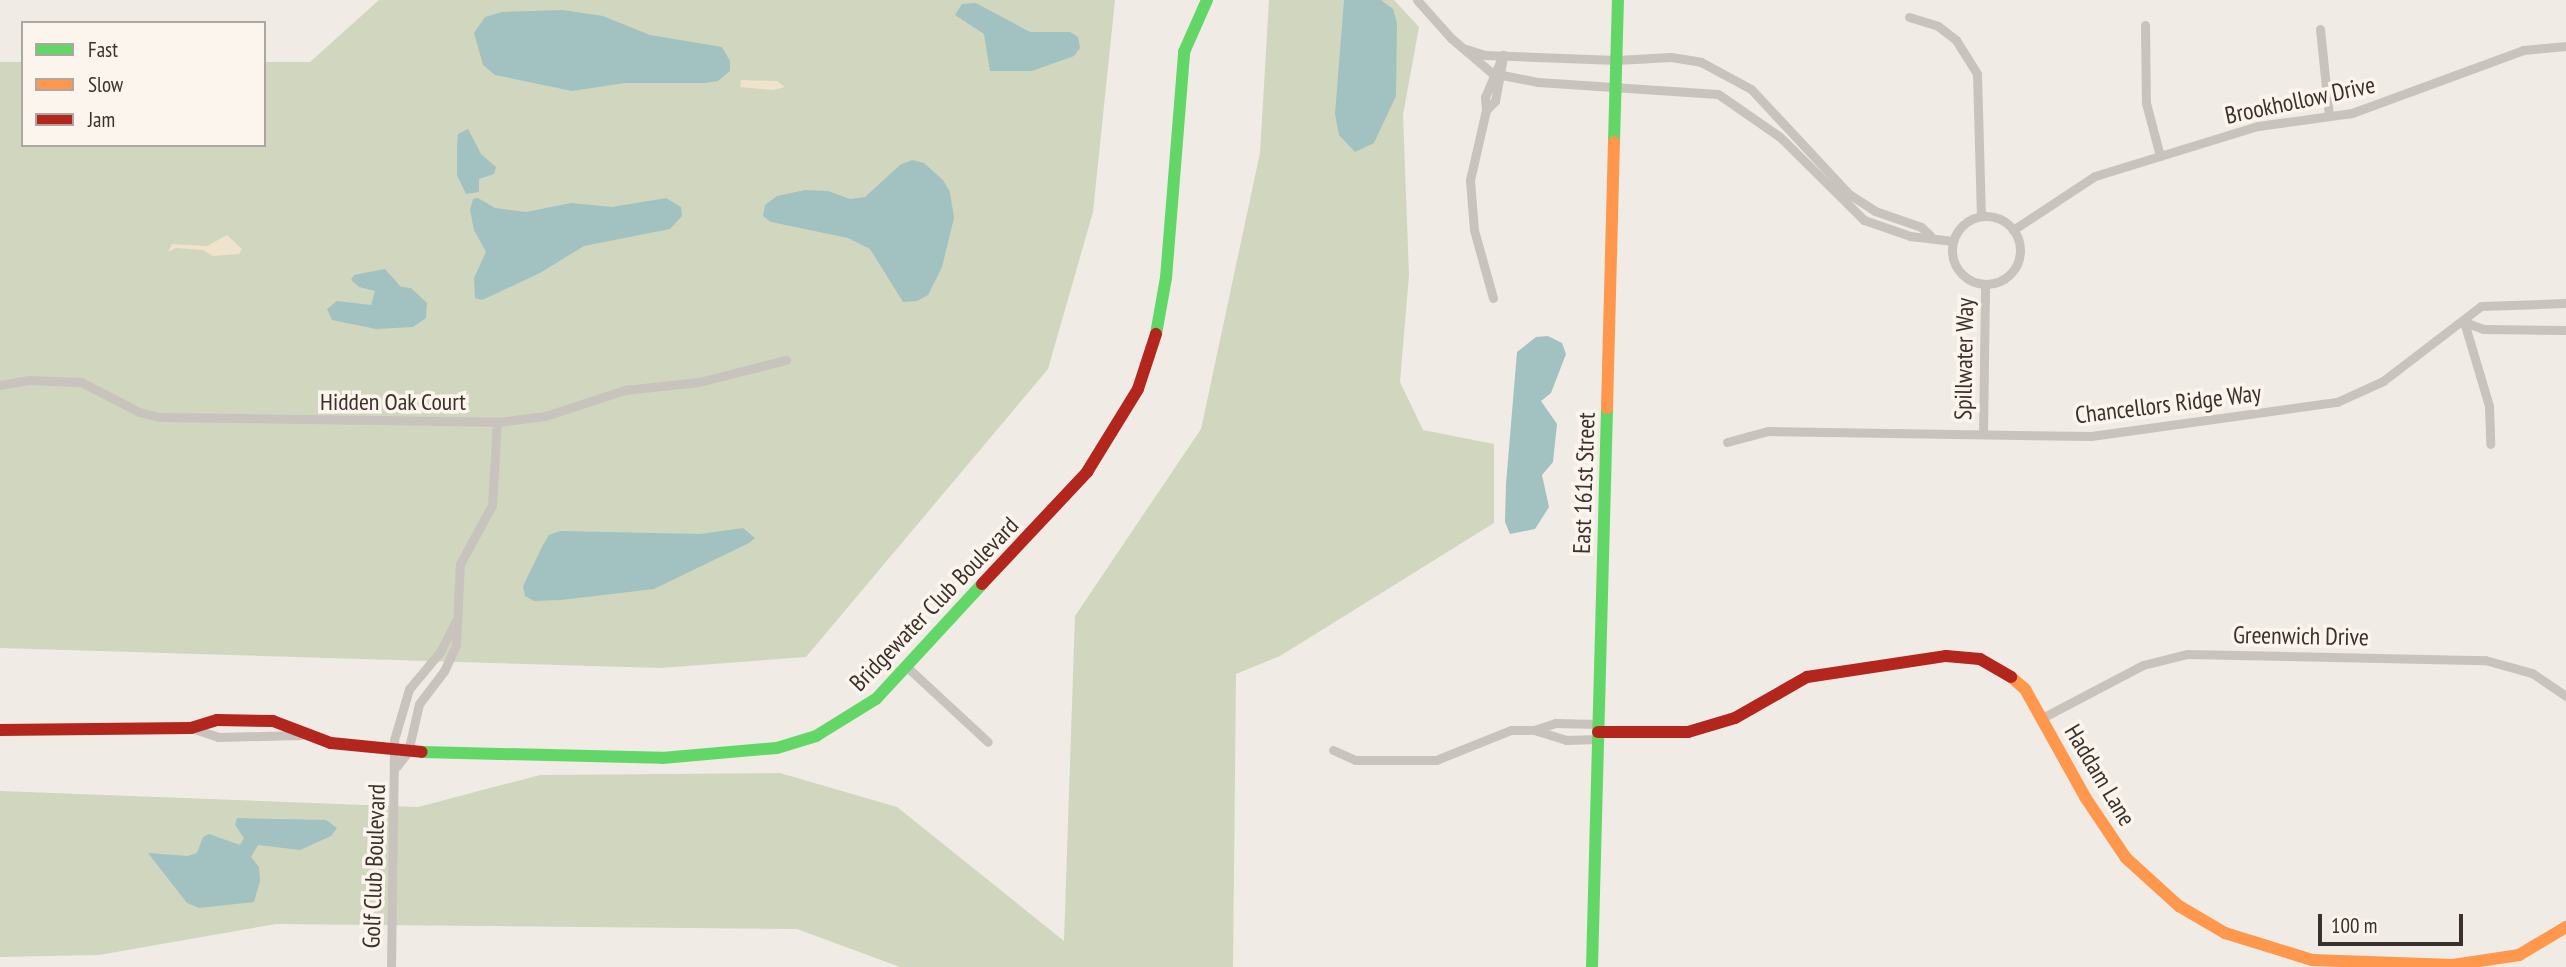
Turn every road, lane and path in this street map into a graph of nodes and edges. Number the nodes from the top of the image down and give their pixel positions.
1 (1207, 0) edge
2 (1417, 0) edge
3 (1618, 0) edge
4 (1909, 17) dead end
5 (2145, 25) dead end
6 (2320, 29) dead end
7 (2566, 46) edge
8 (1465, 49) junction
9 (1503, 55) junction
10 (1617, 60) junction
11 (1492, 73) junction
12 (1503, 76) junction
13 (1616, 84) junction
14 (1486, 110) junction
15 (2329, 116) junction
16 (2160, 156) junction
17 (1981, 216) junction
18 (2013, 230) junction
19 (1930, 236) junction
20 (1953, 241) junction
21 (1984, 284) junction
22 (1493, 299) dead end
23 (2566, 303) edge
24 (2464, 322) junction
25 (2566, 330) edge
26 (786, 360) dead end
27 (0, 385) edge
28 (497, 422) junction
29 (1983, 434) junction
30 (1727, 442) dead end
31 (2490, 444) dead end
32 (457, 621) junction
33 (907, 667) junction
34 (422, 674) junction
35 (431, 684) junction
36 (2566, 696) edge
37 (2042, 718) junction
38 (0, 730) edge
39 (1534, 730) junction
40 (1598, 732) junction
41 (988, 742) dead end
42 (1333, 750) dead end
43 (392, 751) junction
44 (408, 752) junction
45 (397, 766) junction
46 (2566, 927) edge
47 (391, 967) edge
48 (1592, 967) edge

1 - 33 street, Bridgewater Club Boulevard
2 - 8 street
3 - 10 street, East 161st Street
4 - 17 street
5 - 16 street
6 - 15 street
7 - 15 street, Brookhollow Drive
8 - 9 street
8 - 11 street
9 - 10 street
9 - 11 street
9 - 12 street
10 - 13 street, East 161st Street
10 - 19 street
11 - 12 street
11 - 14 street
12 - 13 street
12 - 14 street
13 - 19 street
13 - 40 street, East 161st Street
14 - 22 street
15 - 16 street, Brookhollow Drive
16 - 18 street, Brookhollow Drive
17 - 18 street
17 - 20 street
18 - 21 street
19 - 20 street
20 - 21 street
21 - 29 street, Spillwater Way
23 - 24 street, Chancellors Ridge Way
24 - 25 street
24 - 29 street, Chancellors Ridge Way
24 - 31 street
26 - 28 street, Hidden Oak Court
27 - 28 street, Hidden Oak Court
28 - 32 street, Golf Club Boulevard
29 - 30 street, Chancellors Ridge Way
32 - 34 street, Golf Club Boulevard
32 - 35 street, Golf Club Boulevard
33 - 41 street
33 - 44 street, Bridgewater Club Boulevard
34 - 35 street
34 - 43 street, Golf Club Boulevard
35 - 44 street, Golf Club Boulevard
36 - 37 street, Greenwich Drive
37 - 40 street, Haddam Lane
37 - 46 street, Haddam Lane
38 - 43 street, Bridgewater Club Boulevard
39 - 40 street
39 - 40 street
39 - 42 street
40 - 48 street, East 161st Street
43 - 44 street, Bridgewater Club Boulevard
43 - 45 street, Golf Club Boulevard
44 - 45 street, Golf Club Boulevard
45 - 47 street, Golf Club Boulevard

